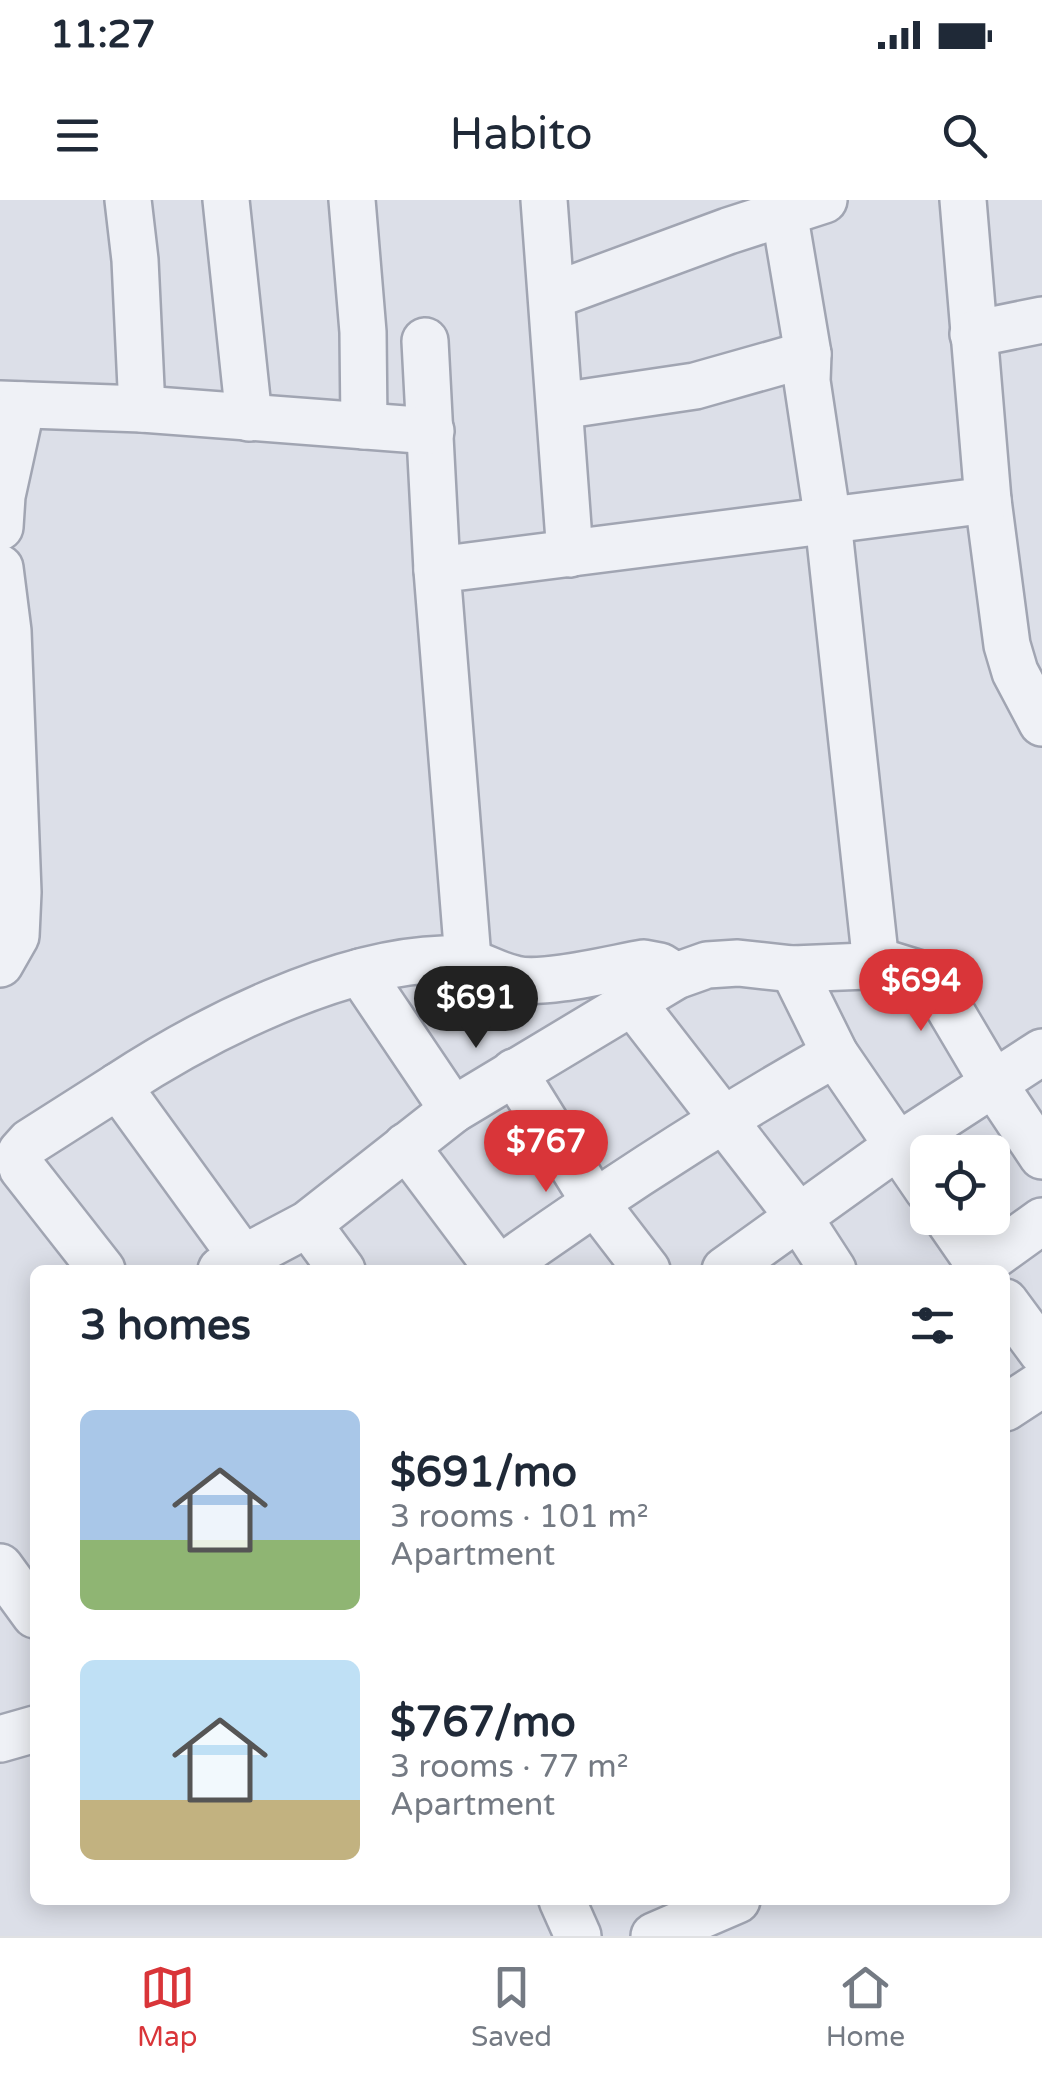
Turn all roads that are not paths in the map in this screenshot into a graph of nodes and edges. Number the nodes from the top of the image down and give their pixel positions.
1 (128, 200) edge
2 (226, 200) edge
3 (352, 200) edge
4 (544, 200) edge
5 (963, 200) edge
6 (797, 205) edge
7 (723, 216) edge
8 (552, 296) junction
9 (1042, 320) edge
10 (972, 334) junction
11 (425, 341) dead end
12 (808, 354) junction
13 (11, 404) edge
14 (560, 406) junction
15 (142, 409) junction
16 (249, 418) junction
17 (364, 426) junction
18 (431, 431) junction
19 (988, 500) junction
20 (828, 520) junction
21 (0, 527) edge
22 (570, 554) junction
23 (0, 568) edge
24 (438, 570) junction
25 (5, 680) edge
26 (1042, 723) edge
27 (5, 946) edge
28 (468, 960) junction
29 (876, 964) junction
30 (793, 969) junction
31 (360, 972) junction
32 (676, 976) junction
33 (516, 980) junction
34 (633, 1003) junction
35 (553, 1048) junction
36 (1042, 1052) edge
37 (835, 1054) junction
38 (514, 1072) junction
39 (994, 1084) junction
40 (118, 1086) junction
41 (454, 1110) junction
42 (721, 1118) junction
43 (899, 1145) junction
44 (406, 1146) junction
45 (1042, 1156) edge
46 (910, 1162) edge
47 (594, 1201) junction
48 (798, 1216) junction
49 (1042, 1222) edge
50 (308, 1224) junction
51 (957, 1235) edge
52 (231, 1264) edge
53 (98, 1265) edge
54 (338, 1265) edge
55 (494, 1265) edge
56 (505, 1265) edge
57 (643, 1265) edge
58 (732, 1265) edge
59 (830, 1265) edge
60 (977, 1265) edge
61 (997, 1265) edge
62 (1010, 1310) edge
63 (1042, 1352) edge
64 (14, 1566) edge
65 (30, 1603) edge
66 (30, 1731) edge
67 (0, 1740) edge
68 (564, 1905) edge
69 (719, 1905) edge
70 (578, 1936) edge
71 (654, 1936) edge

1 - 15 street
2 - 16 street
3 - 17 street
4 - 8 street
5 - 10 street
6 - 7 street
6 - 12 street
7 - 8 street
8 - 14 street
9 - 10 street
10 - 19 street
11 - 18 street
12 - 14 street
12 - 20 street
13 - 15 street
13 - 21 street
14 - 22 street
15 - 16 street
16 - 17 street
17 - 18 street
18 - 24 street
19 - 20 street
19 - 26 street
20 - 22 street
20 - 29 street
22 - 24 street
23 - 25 street
24 - 28 street
25 - 27 street
28 - 31 street
28 - 33 street
29 - 30 street
29 - 39 street
30 - 32 street
30 - 37 street
31 - 40 street
31 - 41 street
32 - 33 street
32 - 34 street
33 - 35 street
34 - 35 street
34 - 42 street
35 - 38 street
36 - 39 street
37 - 42 street
37 - 43 street
38 - 41 street
38 - 47 street
39 - 43 street
39 - 45 street
40 - 52 street
40 - 53 street
41 - 44 street
42 - 47 street
42 - 48 street
43 - 46 street
43 - 48 street
44 - 50 street
44 - 55 street
47 - 56 street
47 - 57 street
48 - 58 street
48 - 59 street
49 - 61 street
50 - 52 street
50 - 54 street
51 - 60 street
62 - 63 street
64 - 65 street
66 - 67 street
68 - 70 street
69 - 71 street

